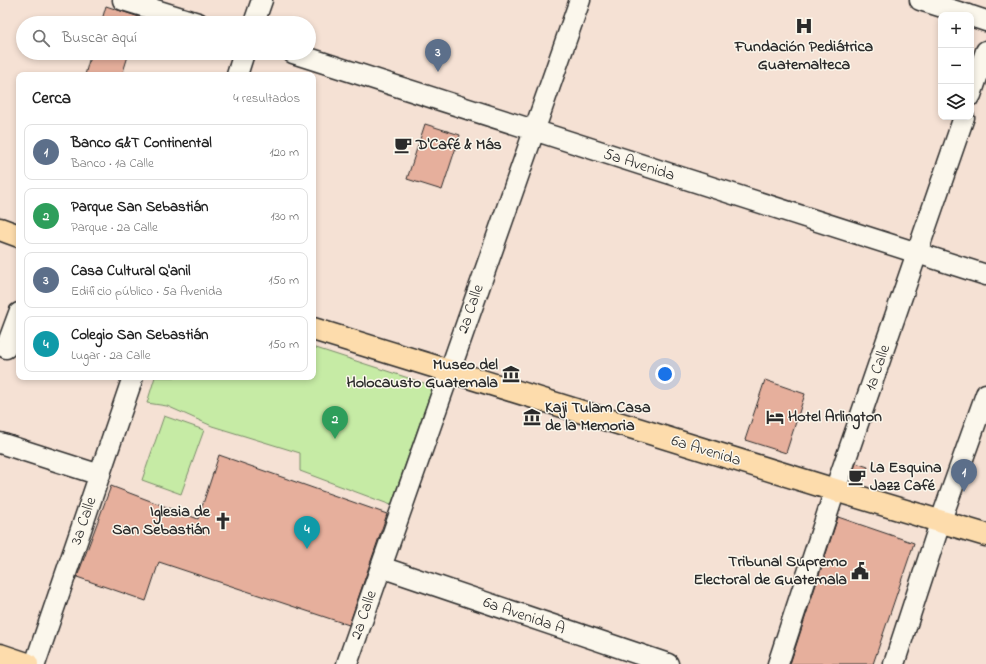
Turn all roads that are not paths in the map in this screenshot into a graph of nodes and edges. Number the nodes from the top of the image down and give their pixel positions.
1 (123, 0) edge
2 (262, 0) edge
3 (580, 0) edge
4 (920, 0) edge
5 (958, 12) edge
6 (175, 16) edge
7 (256, 16) edge
8 (974, 17) edge
9 (986, 21) edge
10 (986, 51) edge
11 (242, 60) edge
12 (315, 60) edge
13 (238, 72) edge
14 (974, 86) edge
15 (963, 120) edge
16 (534, 131) junction
17 (0, 229) edge
18 (16, 235) edge
19 (918, 254) junction
20 (986, 275) edge
21 (16, 321) edge
22 (316, 330) edge
23 (6, 348) dead end
24 (449, 371) junction
25 (133, 380) edge
26 (986, 394) edge
27 (0, 442) edge
28 (100, 475) junction
29 (835, 490) junction
30 (941, 520) junction
31 (986, 535) edge
32 (381, 567) junction
33 (0, 655) edge
34 (27, 664) edge
35 (35, 664) edge
36 (348, 664) edge
37 (668, 664) edge
38 (778, 664) edge
39 (894, 664) edge

1 - 6 street
2 - 7 street
3 - 16 street, 2a Calle
4 - 5 street
8 - 9 street
10 - 14 street
11 - 13 street
12 - 16 street, 5a Avenida
15 - 19 street, 1a Calle
16 - 19 street, 5a Avenida
16 - 24 street, 2a Calle
17 - 18 main road
19 - 20 street, 5a Avenida
19 - 29 street, 1a Calle
21 - 23 street
22 - 24 main road, 6a Avenida
24 - 29 main road, 6a Avenida
24 - 32 street, 2a Calle
25 - 28 street, 3a Calle
26 - 30 street
27 - 28 street
28 - 35 street, 3a Calle
29 - 30 main road, 6a Avenida
29 - 38 street, 1a Calle
30 - 31 main road, 6a Avenida
30 - 39 street
32 - 36 street, 2a Calle
32 - 37 street, 6a Avenida A
33 - 34 main road

